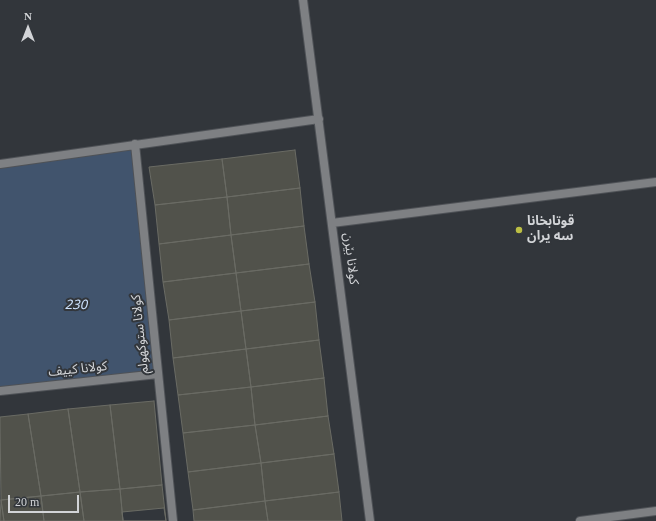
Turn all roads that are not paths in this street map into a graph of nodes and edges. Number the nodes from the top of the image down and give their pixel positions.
1 (303, 0) edge
2 (319, 119) junction
3 (135, 144) junction
4 (0, 164) edge
5 (656, 182) edge
6 (332, 223) junction
7 (158, 374) junction
8 (0, 391) edge
9 (656, 511) edge
10 (173, 521) edge
11 (370, 521) edge
12 (580, 521) edge

1 - 2 street, كولانا بێرن
2 - 3 street
2 - 6 street, كولانا بێرن
3 - 4 street
3 - 7 street, كولانا ستوكهولم
5 - 6 street
6 - 11 street, كولانا بێرن
7 - 8 street, كولانا كييف
7 - 10 street, كولانا ستوكهولم
9 - 12 street

